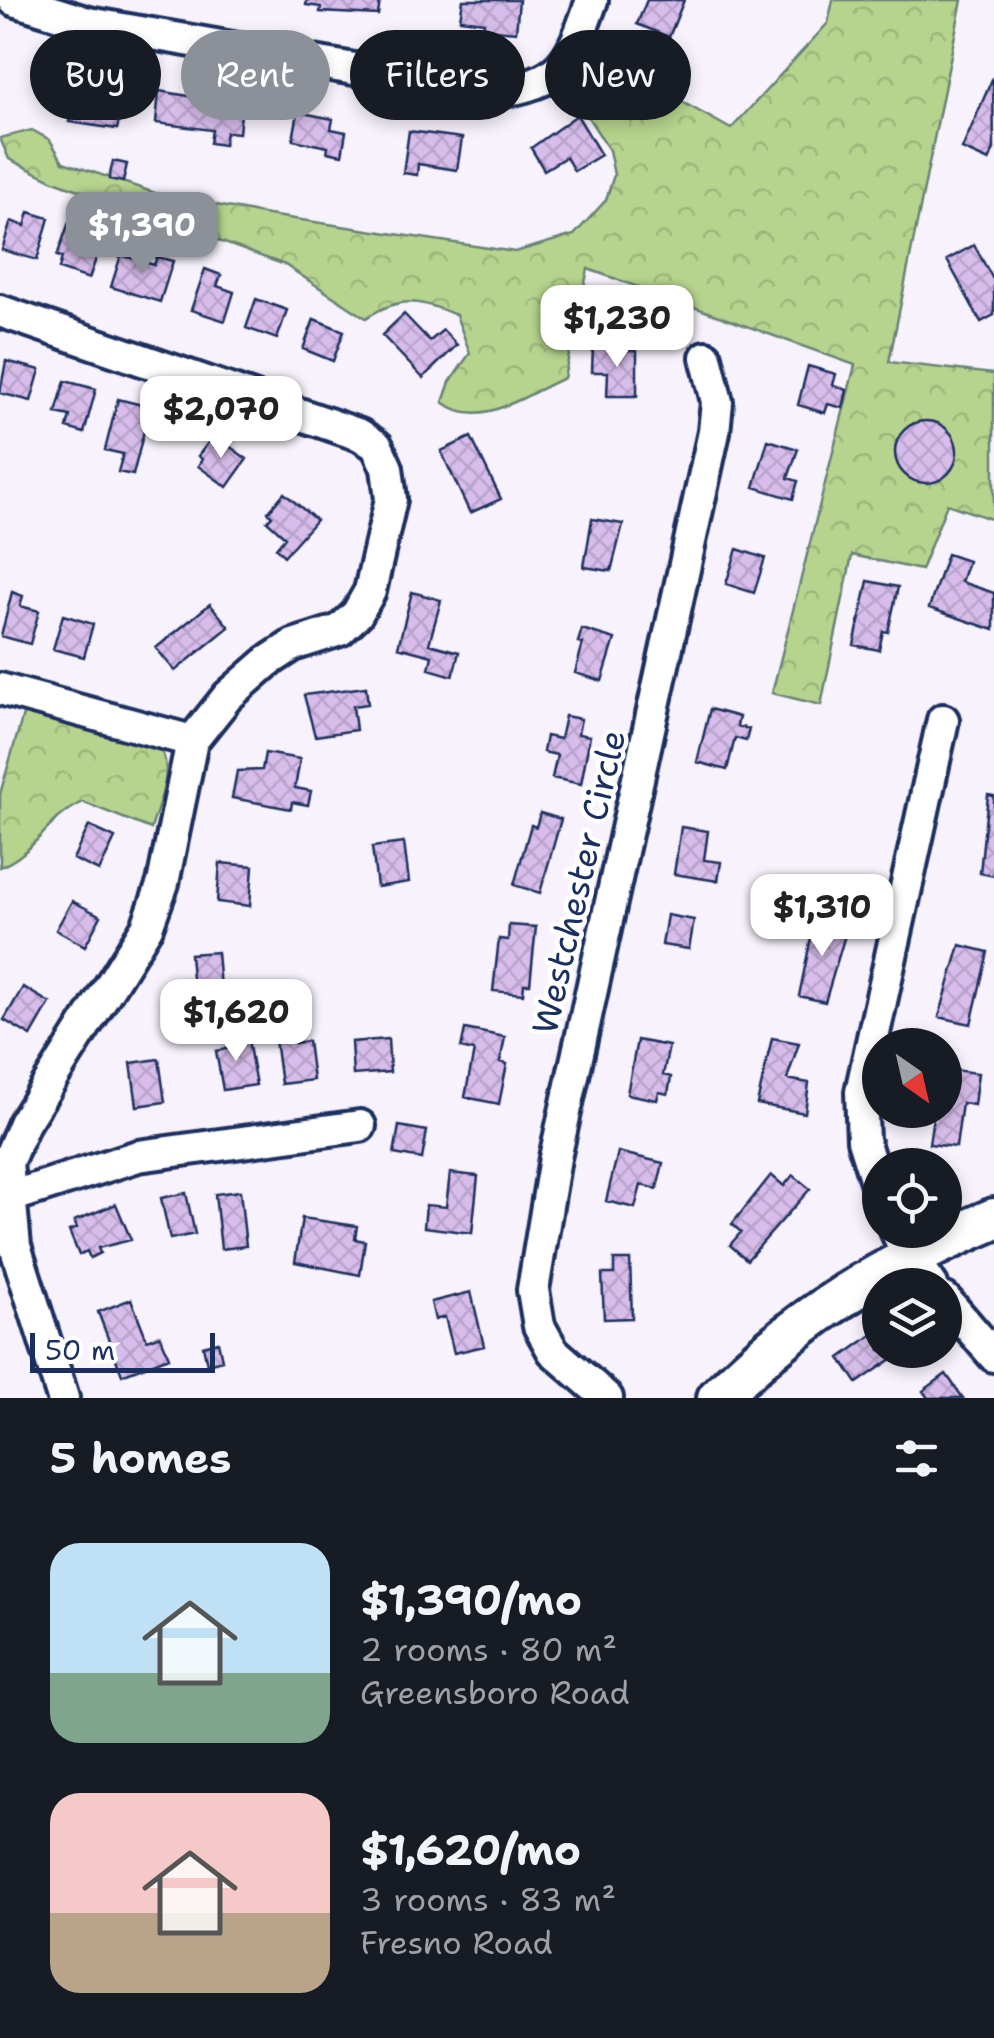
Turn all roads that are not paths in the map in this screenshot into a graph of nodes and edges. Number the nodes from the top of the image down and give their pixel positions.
1 (14, 0) edge
2 (592, 0) edge
3 (0, 311) edge
4 (706, 357) dead end
5 (0, 690) edge
6 (943, 720) dead end
7 (192, 741) junction
8 (360, 1126) dead end
9 (865, 1148) edge
10 (7, 1198) junction
11 (994, 1219) edge
12 (912, 1257) edge
13 (962, 1319) edge
14 (994, 1356) edge
15 (63, 1398) edge
16 (607, 1398) edge
17 (718, 1398) edge

1 - 2 street
3 - 7 street
4 - 16 street, Westchester Circle
5 - 7 street
6 - 9 street
7 - 10 street
8 - 10 street
10 - 15 street
11 - 12 main road
12 - 17 main road
13 - 14 street

